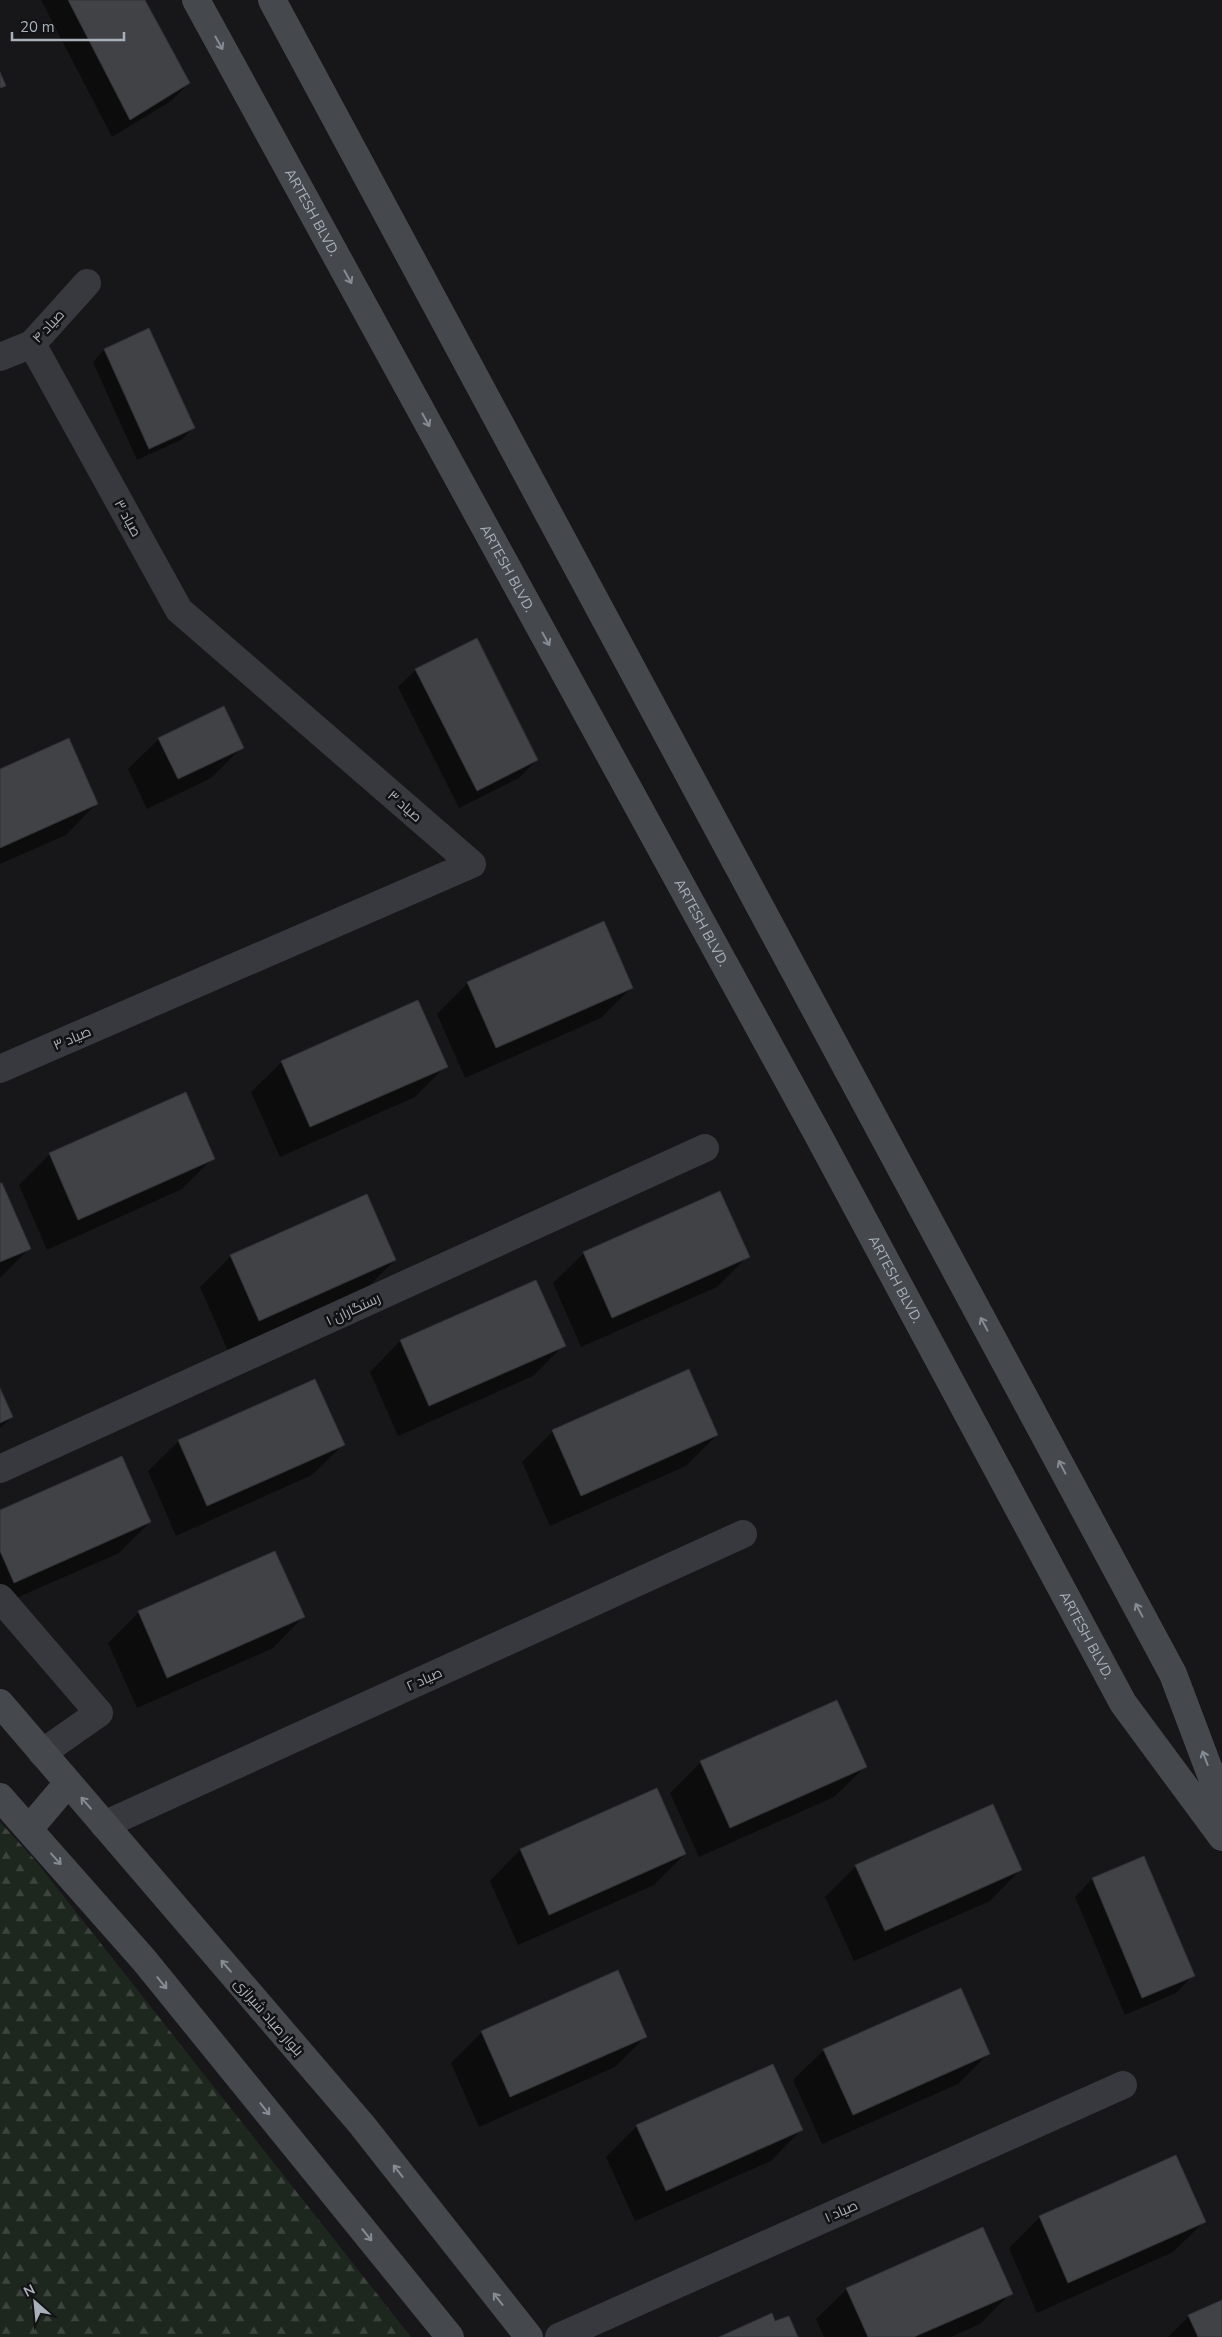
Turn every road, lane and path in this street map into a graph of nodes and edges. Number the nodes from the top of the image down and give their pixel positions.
1 (196, 0) edge
2 (272, 0) edge
3 (87, 283) dead end
4 (32, 344) junction
5 (0, 357) edge
6 (0, 1069) edge
7 (705, 1148) dead end
8 (0, 1469) edge
9 (743, 1534) dead end
10 (0, 1598) edge
11 (0, 1703) edge
12 (42, 1753) junction
13 (68, 1783) junction
14 (0, 1797) edge
15 (1222, 1804) edge
16 (104, 1825) junction
17 (29, 1829) junction
18 (1222, 1837) edge
19 (1123, 2085) dead end
20 (450, 2337) edge
21 (529, 2337) edge
22 (559, 2337) edge

1 -> 18 main road, ARTESH BLVD.
15 -> 2 main road
3 - 4 street, صیاد ۴
4 - 5 street, صیاد ۴
4 - 6 street, صیاد ۳
7 - 8 street, رستگاران ۱
9 - 16 street, صیاد ۲
10 - 12 street
11 - 12 main road, بلوار صیاد شیرازی
12 - 13 main road, بلوار صیاد شیرازی
16 -> 13 main road, بلوار صیاد شیرازی
13 - 17 main road
14 - 17 main road
21 -> 16 main road, بلوار صیاد شیرازی
17 -> 20 main road
19 - 22 street, صیاد ۱

